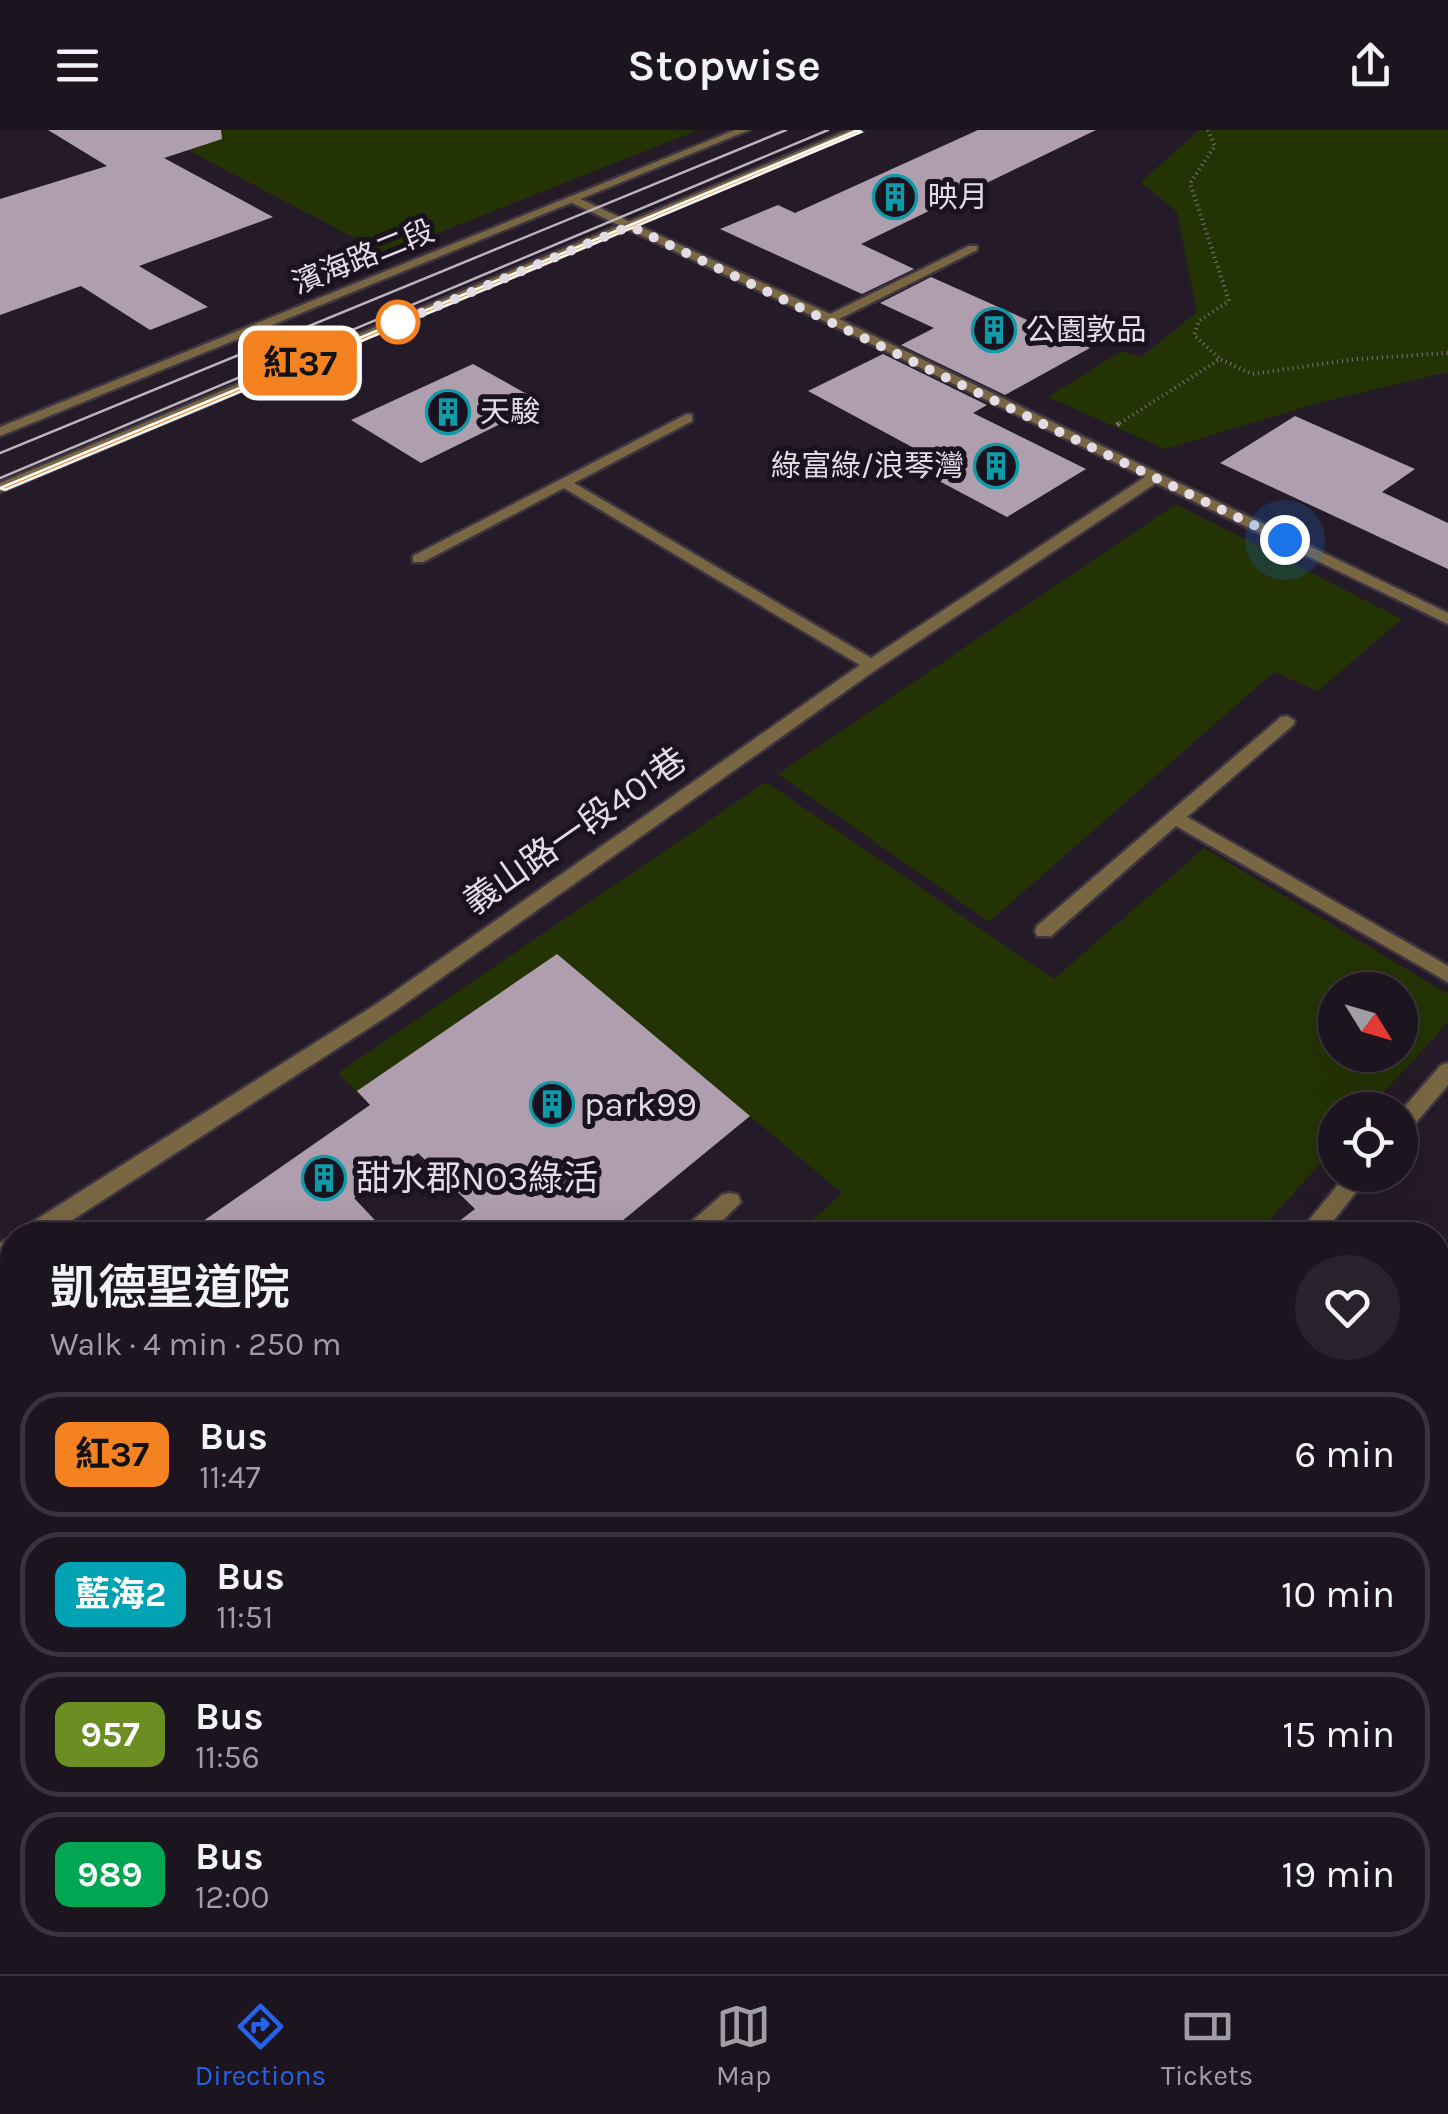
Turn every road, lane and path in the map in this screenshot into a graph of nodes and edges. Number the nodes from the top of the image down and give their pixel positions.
1 (744, 130) edge
2 (858, 130) edge
3 (1208, 130) edge
4 (572, 199) junction
5 (630, 226) junction
6 (974, 248) dead end
7 (830, 319) junction
8 (1448, 353) edge
9 (1220, 359) junction
10 (687, 418) dead end
11 (1114, 426) dead end
12 (0, 432) edge
13 (1155, 478) junction
14 (565, 483) junction
15 (0, 488) edge
16 (418, 559) dead end
17 (1448, 619) edge
18 (870, 665) junction
19 (1288, 721) dead end
20 (1176, 819) junction
21 (1044, 930) dead end
22 (1448, 975) edge
23 (1448, 1070) edge
24 (1418, 1106) edge
25 (1345, 1192) edge
26 (730, 1202) dead end
27 (51, 1222) edge
28 (707, 1222) edge
29 (1319, 1222) edge

1 - 4 street, 濱海路二段
2 - 5 street
3 - 9 path
4 - 5 street
4 - 12 street, 濱海路二段
5 - 7 street
5 - 15 street
6 - 7 street
7 - 13 street
8 - 9 path
9 - 11 path
10 - 14 street
13 - 17 street
13 - 18 street, 義山路一段401巷
14 - 16 street
14 - 18 street
18 - 27 street, 義山路一段401巷
19 - 20 street
20 - 21 street
20 - 22 street
23 - 24 street
25 - 29 street
26 - 28 street

